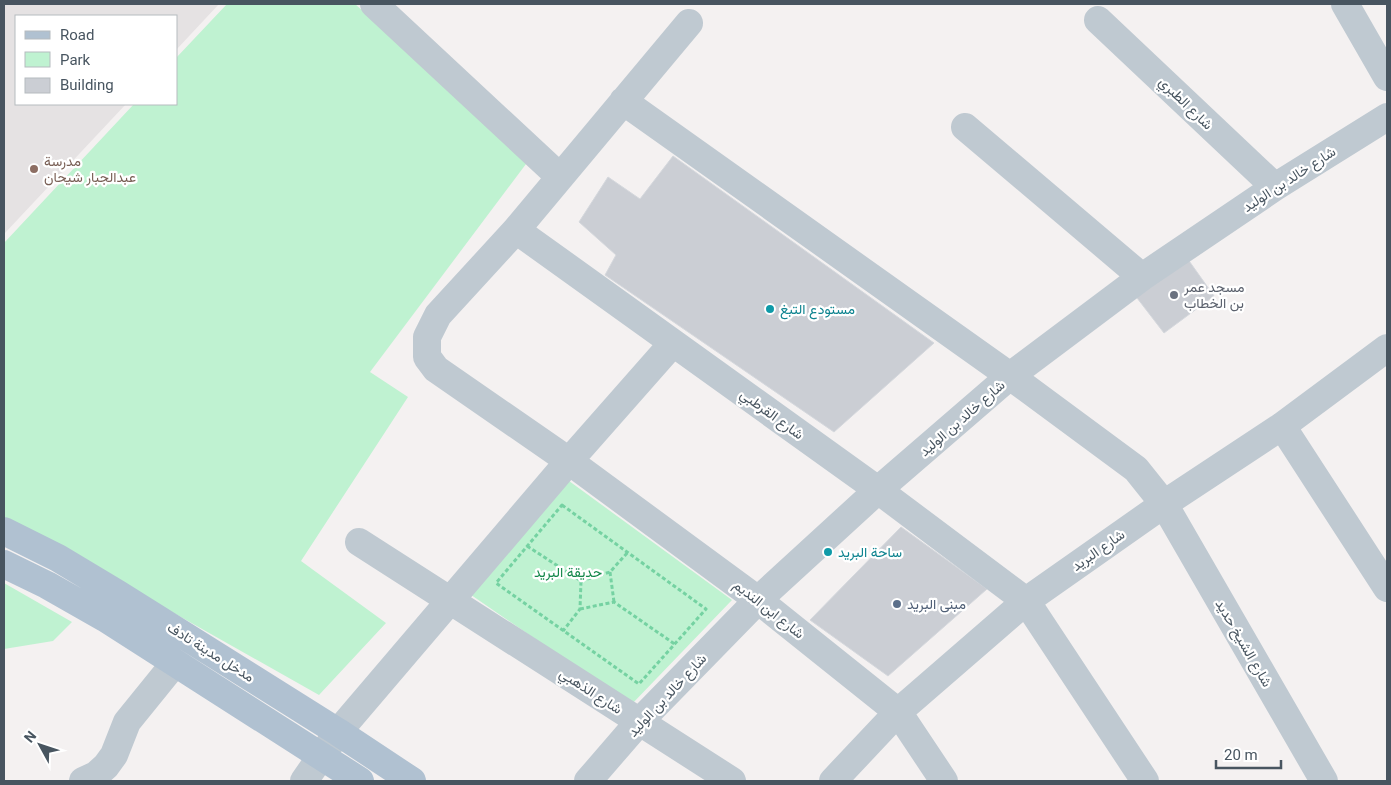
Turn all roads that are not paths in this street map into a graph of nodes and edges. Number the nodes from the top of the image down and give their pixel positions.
1 (374, 4) edge
2 (1346, 4) edge
3 (1098, 20) dead end
4 (689, 23) dead end
5 (1387, 77) edge
6 (623, 101) junction
7 (1387, 117) edge
8 (965, 127) dead end
9 (560, 177) junction
10 (1274, 187) junction
11 (516, 230) junction
12 (1142, 277) junction
13 (673, 343) junction
14 (1387, 348) edge
15 (1010, 376) junction
16 (1282, 426) junction
17 (569, 460) junction
18 (878, 490) junction
19 (1164, 504) junction
20 (4, 531) edge
21 (359, 542) dead end
22 (4, 564) edge
23 (1387, 588) edge
24 (450, 600) junction
25 (758, 600) junction
26 (1026, 601) junction
27 (174, 664) junction
28 (898, 712) junction
29 (639, 722) junction
30 (338, 732) junction
31 (322, 757) junction
32 (83, 781) edge
33 (304, 781) edge
34 (360, 781) edge
35 (412, 781) edge
36 (588, 781) edge
37 (732, 781) edge
38 (833, 781) edge
39 (944, 781) edge
40 (1145, 781) edge
41 (1324, 781) edge

1 - 9 street
2 - 5 street
3 - 10 street, شارع الطبري
4 - 6 street, شارع ابن النديم
6 - 9 street, شارع ابن النديم
6 - 15 street, شارع الشيخ حديد
7 - 10 street, شارع خالد بن الوليد
8 - 12 street
9 - 11 street, شارع ابن النديم
10 - 12 street, شارع خالد بن الوليد
11 - 13 street, شارع القرطبي
11 - 17 street, شارع ابن النديم
12 - 15 street, شارع خالد بن الوليد
13 - 17 street
13 - 18 street, شارع القرطبي
14 - 16 street, شارع البريد
15 - 18 street, شارع خالد بن الوليد
15 - 19 street, شارع الشيخ حديد
16 - 19 street, شارع البريد
16 - 23 street
17 - 24 street
17 - 25 street, شارع ابن النديم
18 - 25 street, شارع خالد بن الوليد
18 - 26 street, شارع القرطبي
19 - 26 street, شارع البريد
19 - 41 street, شارع الشيخ حديد
20 - 30 main road, مدخل مدينة تادف
21 - 24 street, شارع الذهبي
22 - 27 main road
24 - 29 street, شارع الذهبي
24 - 30 street
25 - 28 street, شارع ابن النديم
25 - 29 street, شارع خالد بن الوليد
26 - 28 street, شارع البريد
26 - 40 street, شارع القرطبي
27 - 31 main road
27 - 32 street
28 - 38 street, شارع البريد
28 - 39 street, شارع ابن النديم
29 - 36 street, شارع خالد بن الوليد
29 - 37 street, شارع الذهبي
30 - 31 street
30 - 35 main road, مدخل مدينة تادف
31 - 33 street
31 - 34 main road

